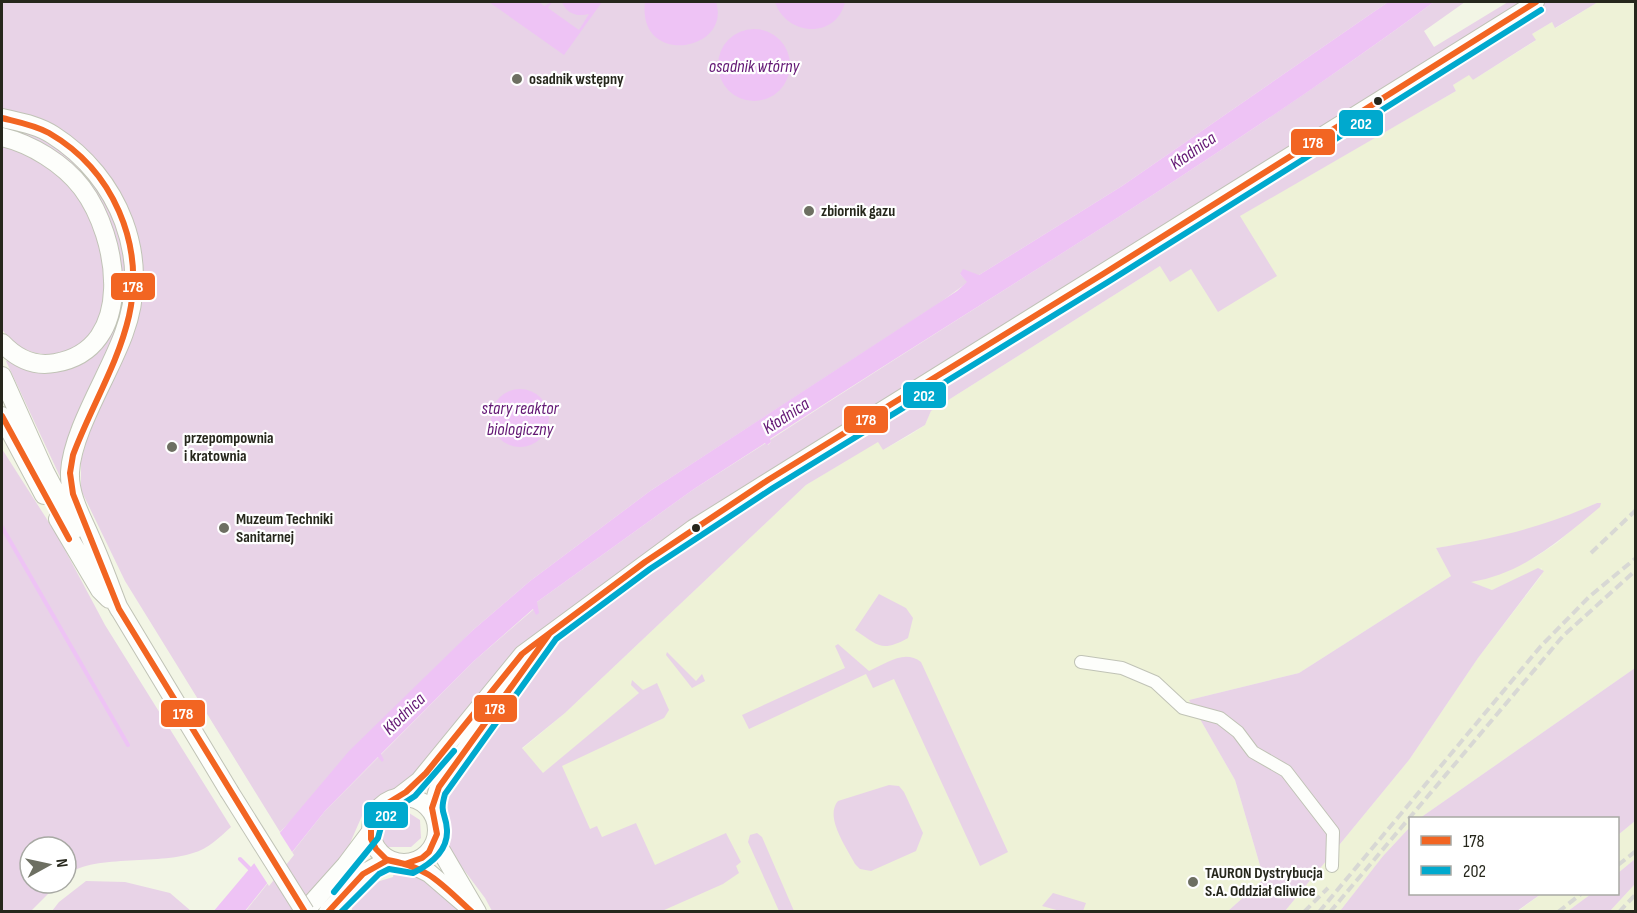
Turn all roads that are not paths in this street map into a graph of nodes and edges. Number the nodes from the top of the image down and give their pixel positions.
1 (1536, 2) edge
2 (2, 118) edge
3 (2, 137) edge
4 (2, 343) edge
5 (2, 376) edge
6 (2, 416) edge
7 (119, 609) junction
8 (550, 633) junction
9 (1081, 662) dead end
10 (397, 797) junction
11 (431, 810) junction
12 (370, 832) junction
13 (436, 842) junction
14 (388, 860) junction
15 (411, 864) junction
16 (1332, 866) dead end
17 (305, 912) edge
18 (328, 912) edge
19 (475, 912) edge

1 - 8 street
2 - 7 main road
3 - 4 main road
5 - 7 main road
6 - 7 main road
7 - 17 main road, bridge
8 - 10 street
8 - 11 street
9 - 16 street
10 - 11 main road
10 - 12 main road
11 - 13 main road
12 - 14 main road
12 - 17 main road
13 - 15 main road
13 - 19 main road
14 - 15 main road
14 - 18 main road
15 - 19 main road

